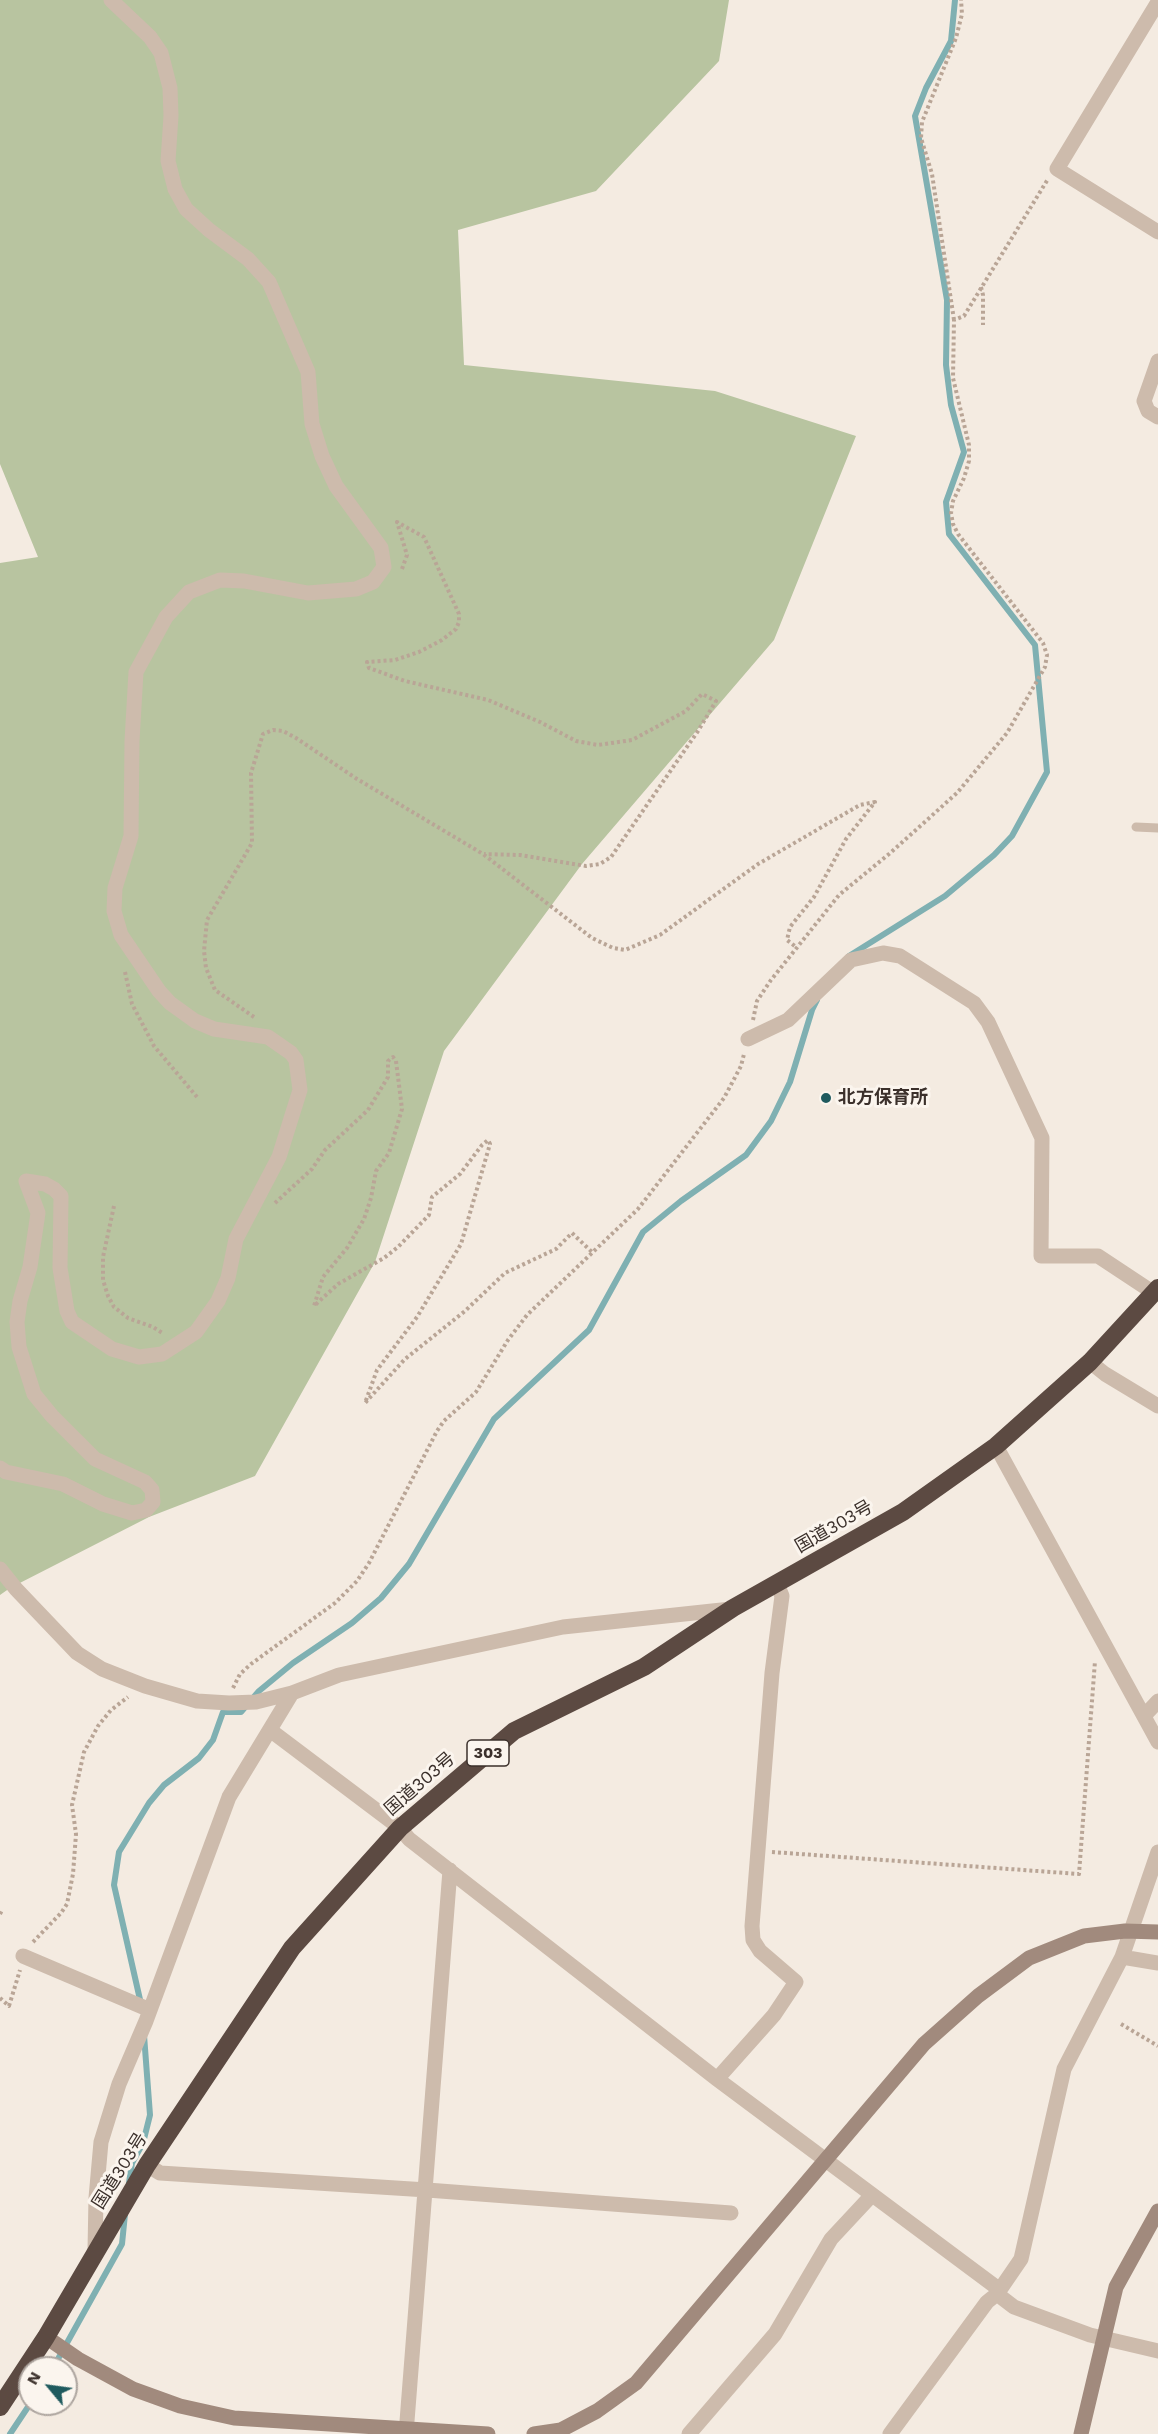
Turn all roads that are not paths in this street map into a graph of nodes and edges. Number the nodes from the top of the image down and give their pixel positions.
1 (111, 0) edge
2 (1158, 2) edge
3 (1158, 232) edge
4 (1158, 361) edge
5 (1158, 417) edge
6 (1136, 827) dead end
7 (1158, 828) edge
8 (748, 1039) road end
9 (1156, 1290) edge
10 (1090, 1362) junction
11 (1158, 1406) edge
12 (996, 1446) junction
13 (0, 1468) edge
14 (0, 1569) edge
15 (777, 1584) junction
16 (733, 1608) junction
17 (292, 1693) junction
18 (1158, 1701) edge
19 (1144, 1716) junction
20 (270, 1730) junction
21 (1158, 1742) edge
22 (400, 1828) junction
23 (1158, 1852) edge
24 (450, 1869) junction
25 (1158, 1932) edge
26 (1123, 1952) junction
27 (23, 1956) road end
28 (1158, 1963) edge
29 (150, 2010) junction
30 (717, 2079) junction
31 (147, 2165) junction
32 (427, 2190) junction
33 (872, 2195) junction
34 (1158, 2211) edge
35 (731, 2213) dead end
36 (96, 2250) junction
37 (999, 2292) junction
38 (46, 2337) junction
39 (1103, 2338) junction
40 (1158, 2351) edge
41 (0, 2407) edge
42 (406, 2431) edge
43 (488, 2434) edge
44 (534, 2434) edge
45 (689, 2434) edge
46 (890, 2434) edge
47 (1081, 2434) edge

1 - 13 street
2 - 3 street
4 - 5 street
6 - 7 lane
8 - 9 street
9 - 10 highway, 国道303号 / 303
10 - 11 street
10 - 12 highway, 国道303号 / 303
12 - 15 highway, 国道303号 / 303
12 - 19 street
14 - 17 street
15 - 16 highway, 国道303号 / 303
15 - 30 street
16 - 17 street
16 - 22 highway, 国道303号 / 303
17 - 20 street
18 - 19 street
19 - 21 street
20 - 22 street
20 - 29 street
22 - 24 street
22 - 31 highway, 国道303号 / 303
23 - 26 street
24 - 30 street
24 - 32 street
25 - 44 street
26 - 28 street
26 - 37 street
27 - 29 street
29 - 36 street
30 - 33 street
31 - 32 street
31 - 36 highway, 国道303号 / 303
32 - 35 street
32 - 42 street
33 - 37 street
33 - 45 street
34 - 39 street
36 - 38 highway, 国道303号 / 303
37 - 39 street
37 - 46 street
38 - 41 highway, 国道303号 / 303
38 - 42 street
39 - 40 street
39 - 47 street
42 - 43 street

